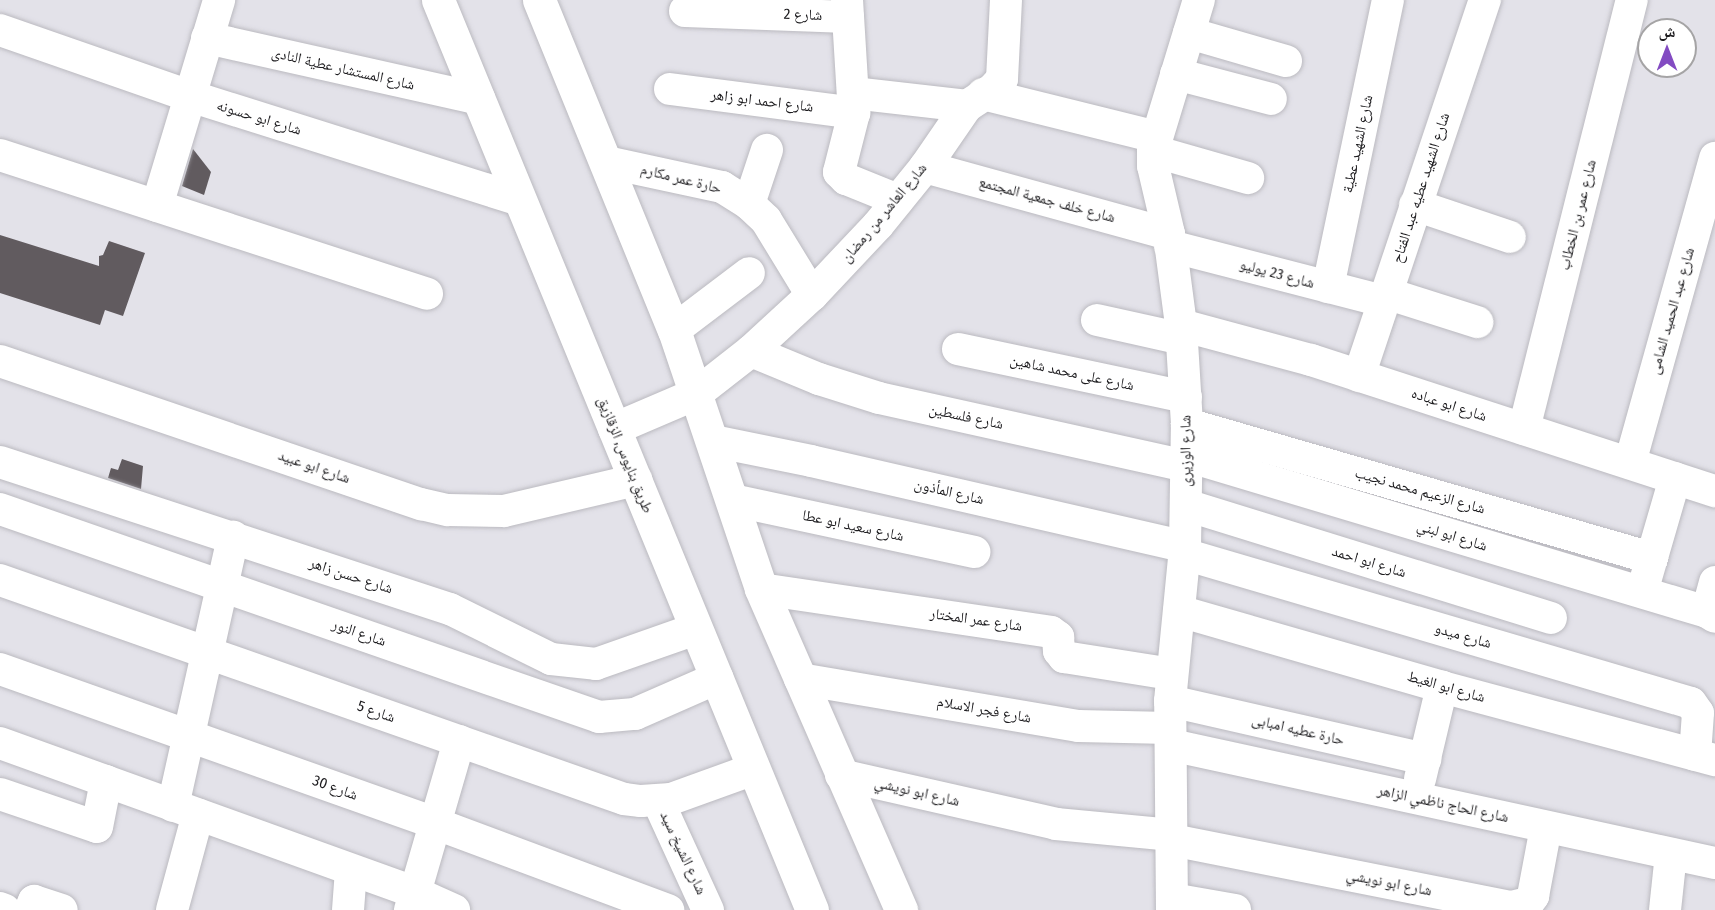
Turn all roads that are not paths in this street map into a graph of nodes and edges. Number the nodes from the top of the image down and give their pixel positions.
1 (219, 0) edge
2 (438, 0) edge
3 (539, 0) edge
4 (1006, 0) edge
5 (1198, 0) edge
6 (1388, 0) edge
7 (1485, 0) edge
8 (1632, 0) edge
9 (848, 8) edge
10 (685, 10) dead end
11 (0, 30) edge
12 (1189, 33) junction
13 (207, 38) junction
14 (1286, 61) dead end
15 (1176, 74) junction
16 (670, 90) dead end
17 (190, 96) junction
18 (479, 99) junction
19 (1271, 99) dead end
20 (975, 100) junction
21 (854, 103) junction
22 (1155, 144) junction
23 (767, 150) dead end
24 (0, 154) edge
25 (1715, 158) edge
26 (606, 162) junction
27 (925, 167) junction
28 (1248, 178) dead end
29 (520, 200) junction
30 (898, 200) junction
31 (749, 204) junction
32 (1415, 205) junction
33 (157, 206) junction
34 (1510, 237) dead end
35 (1169, 240) junction
36 (749, 273) dead end
37 (1328, 287) junction
38 (427, 294) dead end
39 (812, 295) junction
40 (1385, 297) junction
41 (1097, 320) dead end
42 (1477, 322) dead end
43 (674, 330) junction
44 (1182, 332) junction
45 (958, 349) dead end
46 (751, 351) junction
47 (0, 362) edge
48 (1359, 376) junction
49 (696, 394) junction
50 (1187, 411) junction
51 (614, 429) junction
52 (1524, 429) junction
53 (713, 441) junction
54 (1187, 461) junction
55 (0, 462) edge
56 (1630, 463) junction
57 (1675, 478) junction
58 (636, 480) junction
59 (1715, 491) edge
60 (732, 500) junction
61 (1186, 505) junction
62 (0, 509) edge
63 (233, 537) junction
64 (1184, 550) junction
65 (974, 552) dead end
66 (1652, 558) junction
67 (0, 580) edge
68 (1715, 582) edge
69 (222, 586) junction
70 (761, 589) junction
71 (1642, 593) junction
72 (1179, 610) junction
73 (1711, 615) edge
74 (1551, 618) dead end
75 (696, 629) junction
76 (207, 652) junction
77 (0, 669) edge
78 (717, 678) junction
79 (800, 679) junction
80 (1442, 687) junction
81 (1170, 712) junction
82 (189, 736) junction
83 (459, 741) junction
84 (0, 743) edge
85 (1705, 757) edge
86 (1425, 759) junction
87 (754, 769) junction
88 (841, 775) junction
89 (106, 781) junction
90 (0, 794) edge
91 (1416, 798) junction
92 (658, 801) junction
93 (186, 810) junction
94 (434, 823) junction
95 (1546, 827) junction
96 (1172, 837) junction
97 (1671, 854) junction
98 (1715, 863) edge
99 (351, 870) junction
100 (412, 901) edge
101 (1172, 905) edge
102 (0, 908) edge
103 (708, 908) edge
104 (5, 910) edge
105 (30, 910) edge
106 (62, 910) edge
107 (172, 910) edge
108 (348, 910) edge
109 (454, 910) edge
110 (668, 910) edge
111 (812, 910) edge
112 (901, 910) edge
113 (1235, 910) edge
114 (1665, 910) edge

1 - 13 street
2 - 18 main road, طريق بنايوس, الزقازيق
3 - 26 main road
4 - 20 street, شارع العاشر من رمضان
5 - 12 street, شارع الوزيرى
6 - 37 street, شارع الشهيد عطية
7 - 32 street, شارع الشهيد عطيه عبد الفتاح
8 - 52 street, شارع عمر بن الخطاب
9 - 10 street, شارع 2
9 - 21 street
11 - 17 street, شارع ابو حسونه
12 - 14 street
12 - 15 street, شارع الوزيرى
13 - 17 street
13 - 18 street, شارع المستشار عطية النادى
15 - 19 street
15 - 22 street, شارع الوزيرى
16 - 21 street, شارع احمد ابو زاهر
17 - 29 street, شارع ابو حسونه
17 - 33 street
18 - 29 main road, طريق بنايوس, الزقازيق
20 - 21 street, شارع احمد ابو زاهر
20 - 22 street, شارع احمد ابو زاهر
20 - 27 street, شارع العاشر من رمضان
21 - 30 street
22 - 28 street, شارع احمد ابو زاهر
22 - 35 street, شارع الوزيرى
23 - 31 street
24 - 33 street
25 - 56 street, شارع عبد الحميد الشامى
26 - 31 street, حارة عمر مكارم
26 - 43 main road
27 - 30 street, شارع العاشر من رمضان
27 - 35 street, شارع خلف جمعية المجتمع
29 - 51 main road, طريق بنايوس, الزقازيق
30 - 39 street, شارع العاشر من رمضان
31 - 39 street, حارة عمر مكارم
32 - 34 street
32 - 40 street, شارع الشهيد عطيه عبد الفتاح
33 - 38 street
35 - 37 street, شارع 23 يوليو
35 - 44 street, شارع الوزيرى
36 - 43 street
37 - 40 street, شارع 23 يوليو
39 - 46 street, شارع العاشر من رمضان
40 - 42 street, شارع 23 يوليو
40 - 48 street, شارع الشهيد عطيه عبد الفتاح
41 - 44 street, شارع ابو عباده
43 - 49 main road
44 - 48 street, شارع ابو عباده
44 - 50 street, شارع الوزيرى
45 - 50 street, شارع على محمد شاهين
46 - 49 street, شارع العاشر من رمضان
46 - 54 street, شارع فلسطين
47 - 58 street, شارع ابو عبيد
48 - 52 street, شارع ابو عباده
49 - 51 street, شارع العاشر من رمضان
49 - 53 main road
50 - 54 street, شارع الوزيرى
50 - 66 street, شارع الزعيم محمد نجيب
51 - 58 main road, طريق بنايوس, الزقازيق
52 - 56 street, شارع ابو عباده
53 - 60 main road
53 - 64 street, شارع المأذون
54 - 61 street, شارع الوزيرى
54 - 71 street, شارع ابو لبني
55 - 63 street, شارع حسن زاهر
56 - 57 street, شارع ابو عباده
57 - 59 street, شارع ابو عباده
57 - 66 street
58 - 75 main road, طريق بنايوس, الزقازيق
60 - 65 street, شارع سعيد ابو عطا
60 - 70 main road
61 - 64 street, شارع الوزيرى
61 - 74 street, شارع ابو احمد
62 - 69 street, شارع النور
63 - 69 street
63 - 75 street, شارع حسن زاهر
64 - 72 street, شارع الوزيرى
64 - 85 street, شارع ميدو
66 - 71 street
67 - 76 street, شارع 5
68 - 73 street
69 - 76 street
69 - 78 street, شارع النور
70 - 79 main road
70 - 81 street, شارع عمر المختار
71 - 73 street, شارع ابو لبني
72 - 80 street, شارع ابو الغيط
72 - 81 street, شارع الوزيرى
75 - 78 main road, طريق بنايوس, الزقازيق
76 - 82 street
76 - 83 street, شارع 5
77 - 82 street, شارع 30
78 - 87 main road, طريق بنايوس, الزقازيق
79 - 81 street, شارع فجر الاسلام
79 - 88 main road
80 - 85 street, شارع ابو الغيط
80 - 86 street
81 - 86 street, حارة عطيه امبابى
81 - 91 street, شارع الحاج ناظمي الزاهر
81 - 96 street, شارع الوزيرى
82 - 93 street
82 - 94 street, شارع 30
83 - 92 street, شارع 5
83 - 94 street
84 - 89 street
86 - 91 street
87 - 92 street, شارع 5
87 - 111 main road, طريق بنايوس, الزقازيق
88 - 96 street, شارع ابو نويشي
88 - 112 main road
89 - 90 street
89 - 93 street
91 - 95 street, شارع الحاج ناظمي الزاهر
92 - 103 street, شارع الشيخ سيد
93 - 99 street
93 - 107 street
94 - 100 street
94 - 110 street, شارع 30
95 - 96 street, شارع ابو نويشي
95 - 97 street, شارع الحاج ناظمي الزاهر
96 - 101 street, شارع الوزيرى
97 - 98 street, شارع الحاج ناظمي الزاهر
97 - 114 street
99 - 100 street
99 - 108 street
100 - 109 street
101 - 113 street
102 - 104 street
105 - 106 street

